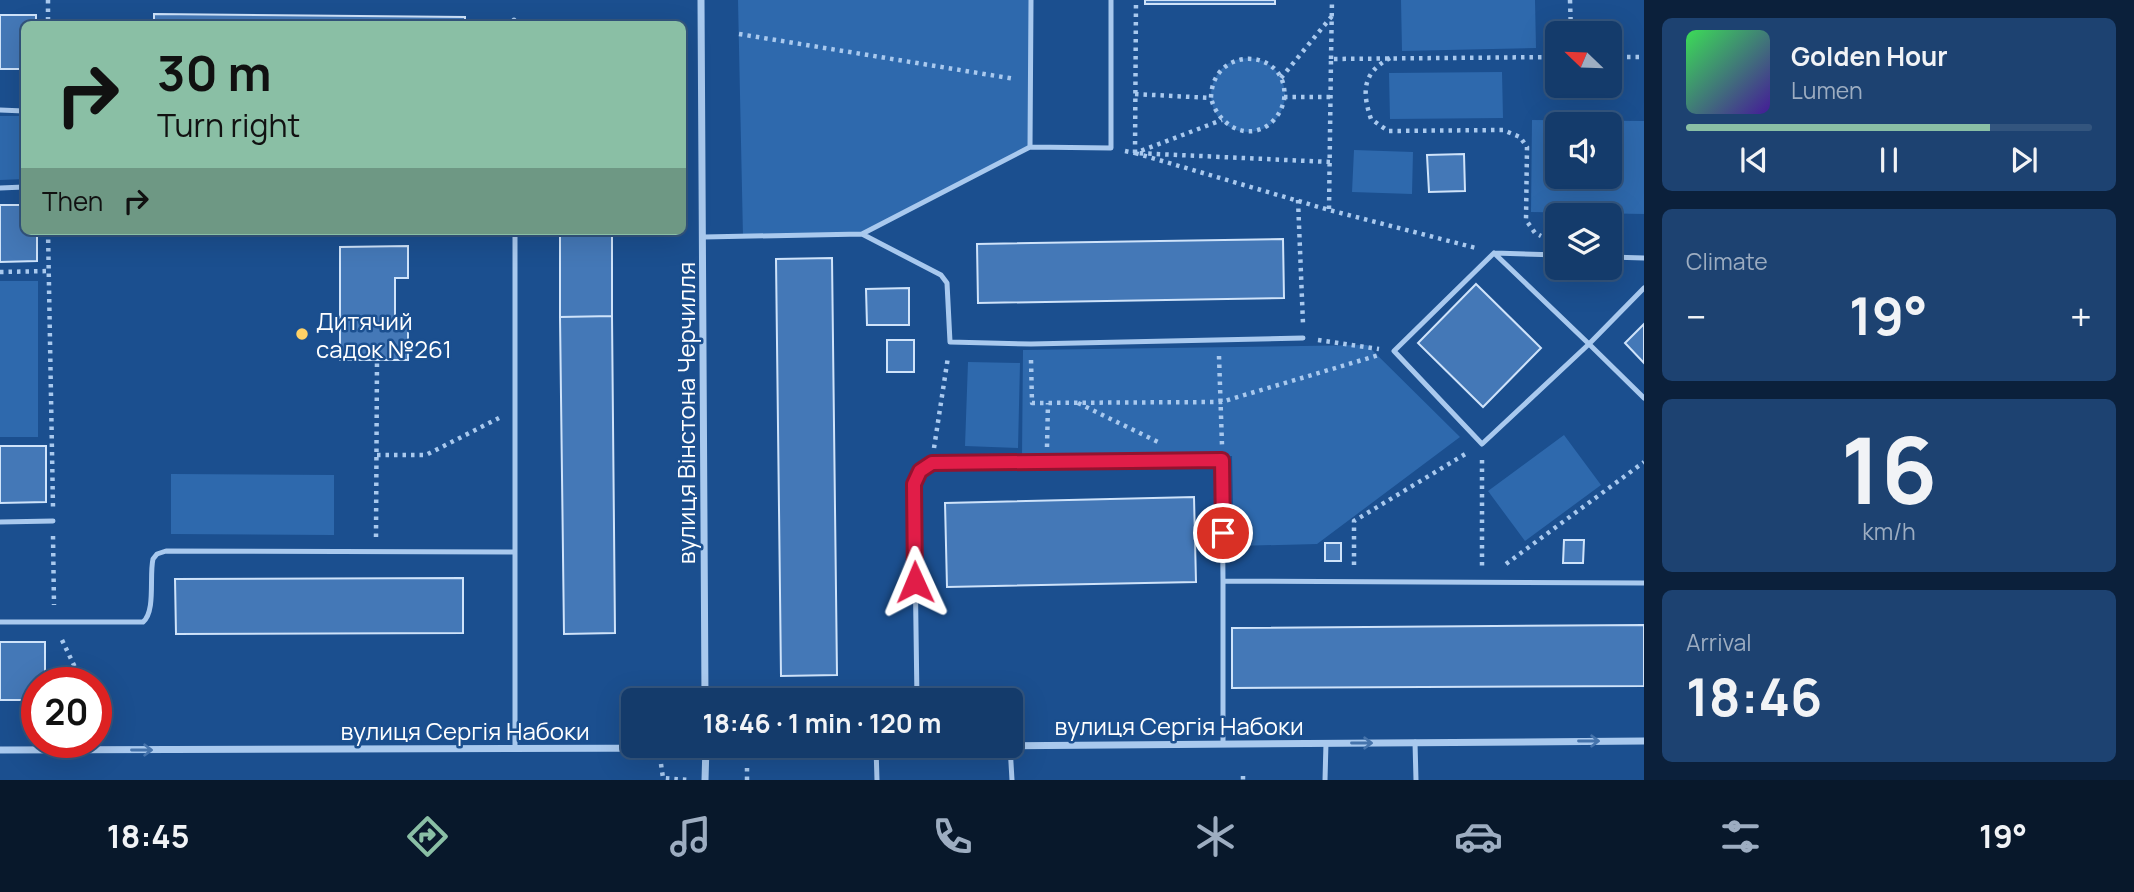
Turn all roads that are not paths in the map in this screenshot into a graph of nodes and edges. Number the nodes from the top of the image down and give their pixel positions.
1 (701, 0) edge
2 (1031, 0) edge
3 (1111, 0) edge
4 (0, 110) edge
5 (21, 111) edge
6 (1030, 147) junction
7 (21, 187) edge
8 (0, 188) edge
9 (862, 234) junction
10 (515, 235) edge
11 (704, 237) junction
12 (1494, 253) junction
13 (1545, 255) edge
14 (1622, 257) edge
15 (1644, 258) edge
16 (1644, 288) edge
17 (1303, 338) road end
18 (1589, 344) junction
19 (1644, 398) edge
20 (53, 521) road end
21 (0, 522) edge
22 (515, 552) junction
23 (1223, 581) junction
24 (1644, 583) edge
25 (0, 622) edge
26 (705, 688) edge
27 (916, 688) edge
28 (1644, 741) edge
29 (1326, 743) junction
30 (1415, 743) junction
31 (1223, 744) junction
32 (1023, 746) edge
33 (621, 748) edge
34 (515, 749) junction
35 (0, 750) edge
36 (706, 758) edge
37 (876, 758) edge
38 (1011, 758) edge
39 (705, 780) edge
40 (877, 780) edge
41 (1012, 780) edge
42 (1325, 780) edge
43 (1416, 780) edge

1 - 11 street, вулиця Вінстона Черчилля
2 - 6 lane
3 - 6 lane
4 - 5 lane
6 - 9 lane
7 - 8 lane
9 - 11 lane
9 - 17 lane
10 - 22 lane
11 - 26 street, вулиця Вінстона Черчилля
12 - 13 lane
12 - 18 lane
12 - 18 lane
14 - 15 lane
16 - 18 lane
18 - 19 lane
20 - 21 lane
22 - 25 lane
22 - 34 lane
23 - 24 lane
23 - 27 lane
23 - 31 lane
30 -> 28 street, вулиця Сергія Набоки
29 -> 30 street, вулиця Сергія Набоки
29 - 31 street, вулиця Сергія Набоки
29 - 42 lane
30 - 43 lane
31 - 32 street, вулиця Сергія Набоки
33 - 34 street, вулиця Сергія Набоки
35 -> 34 street, вулиця Сергія Набоки
36 - 39 street
37 - 40 lane
38 - 41 lane

